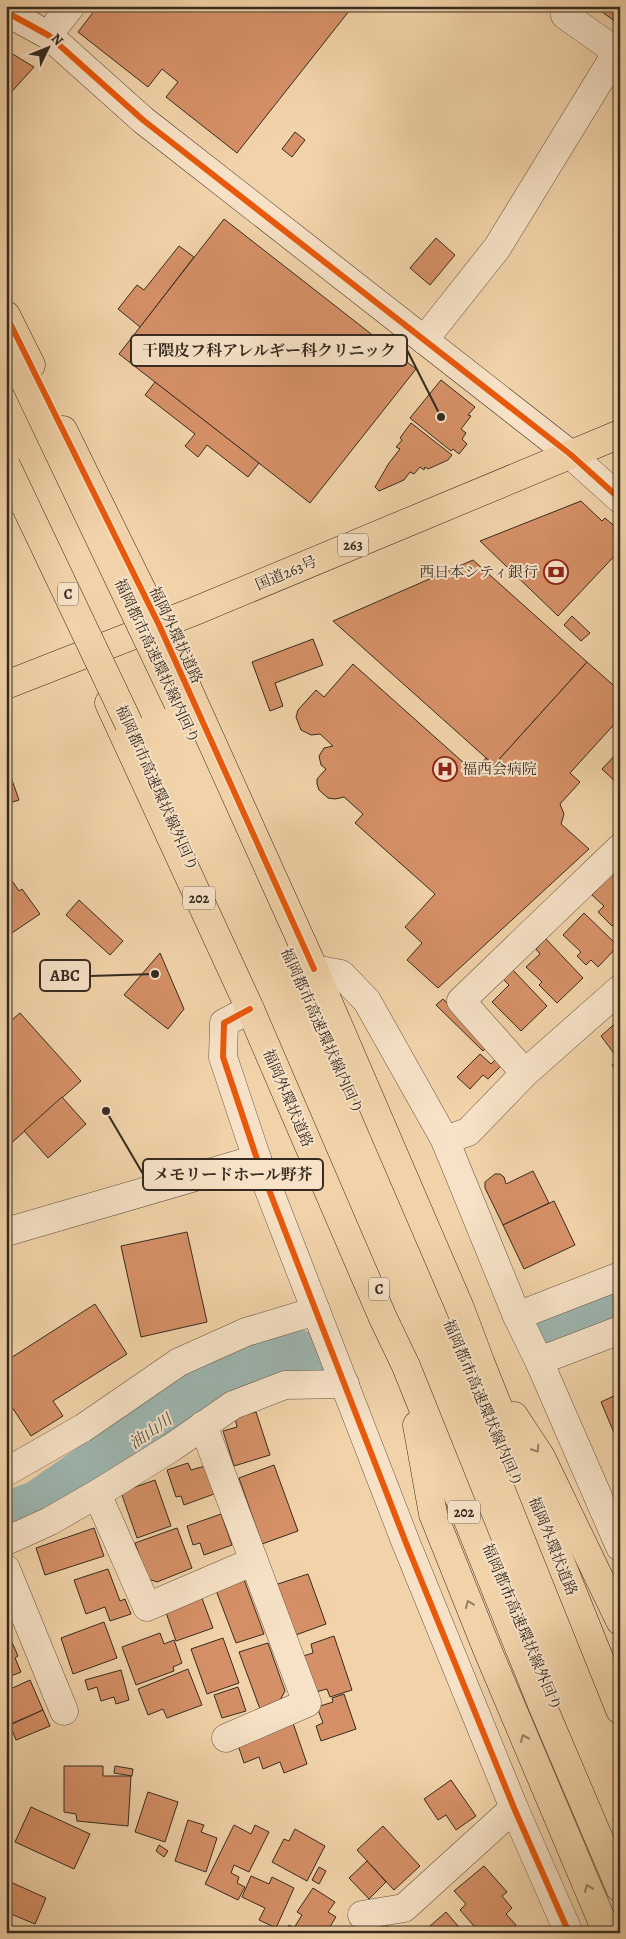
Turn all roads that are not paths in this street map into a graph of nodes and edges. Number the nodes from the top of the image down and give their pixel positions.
1 (71, 6) edge
2 (570, 6) edge
3 (6, 12) edge
4 (48, 35) junction
5 (6, 316) edge
6 (424, 340) junction
7 (6, 342) edge
8 (620, 434) edge
9 (570, 454) junction
10 (6, 465) edge
11 (6, 483) edge
12 (620, 499) edge
13 (159, 625) junction
14 (86, 654) junction
15 (6, 685) edge
16 (620, 848) edge
17 (314, 969) junction
18 (620, 988) edge
19 (250, 1009) junction
20 (525, 1073) junction
21 (444, 1140) junction
22 (256, 1159) junction
23 (6, 1232) edge
24 (620, 1276) edge
25 (316, 1311) junction
26 (517, 1316) junction
27 (620, 1330) edge
28 (539, 1361) junction
29 (481, 1364) junction
30 (406, 1366) junction
31 (343, 1379) junction
32 (203, 1425) junction
33 (6, 1472) edge
34 (97, 1494) junction
35 (6, 1541) edge
36 (620, 1547) edge
37 (254, 1561) junction
38 (6, 1569) edge
39 (615, 1609) edge
40 (616, 1700) edge
41 (64, 1711) dead end
42 (620, 1728) edge
43 (226, 1738) dead end
44 (514, 1808) junction
45 (620, 1859) edge
46 (620, 1888) edge
47 (362, 1914) dead end
48 (568, 1933) edge
49 (607, 1933) edge

1 - 4 street
2 - 6 street
3 - 4 street
4 - 6 street
5 - 13 highway, 福岡外環状道路
6 - 9 street
7 - 42 highway, 福岡都市高速環状線内回り, bridge
8 - 9 highway, 国道263号 / 263
9 - 12 street
9 - 13 highway, 国道263号 / 263
10 - 45 highway, 福岡都市高速環状線外回り / C, bridge
11 - 14 highway, 福岡外環状道路 / 202
13 - 14 highway, 国道263号 / 263
13 - 17 highway, 福岡外環状道路
14 - 15 highway, 国道263号 / 263
14 - 19 highway, 福岡外環状道路 / 202
16 - 20 street
17 - 21 street
17 - 29 highway, 福岡外環状道路
18 - 20 street
19 - 22 street
19 - 30 highway, 福岡外環状道路 / 202
20 - 21 street
21 - 26 street
22 - 23 street
22 - 25 street
24 - 26 street
25 - 31 street
25 - 33 street
26 - 28 street
27 - 28 street
28 - 36 street
29 -> 39 highway
29 - 40 highway, 福岡外環状道路
30 - 46 highway, 福岡外環状道路 / 202
49 -> 30 highway
31 - 32 street
31 - 44 street
32 - 34 street
32 - 37 street
34 - 35 street
34 - 37 street
37 - 43 street
38 - 41 street
44 - 47 street
44 - 48 street

